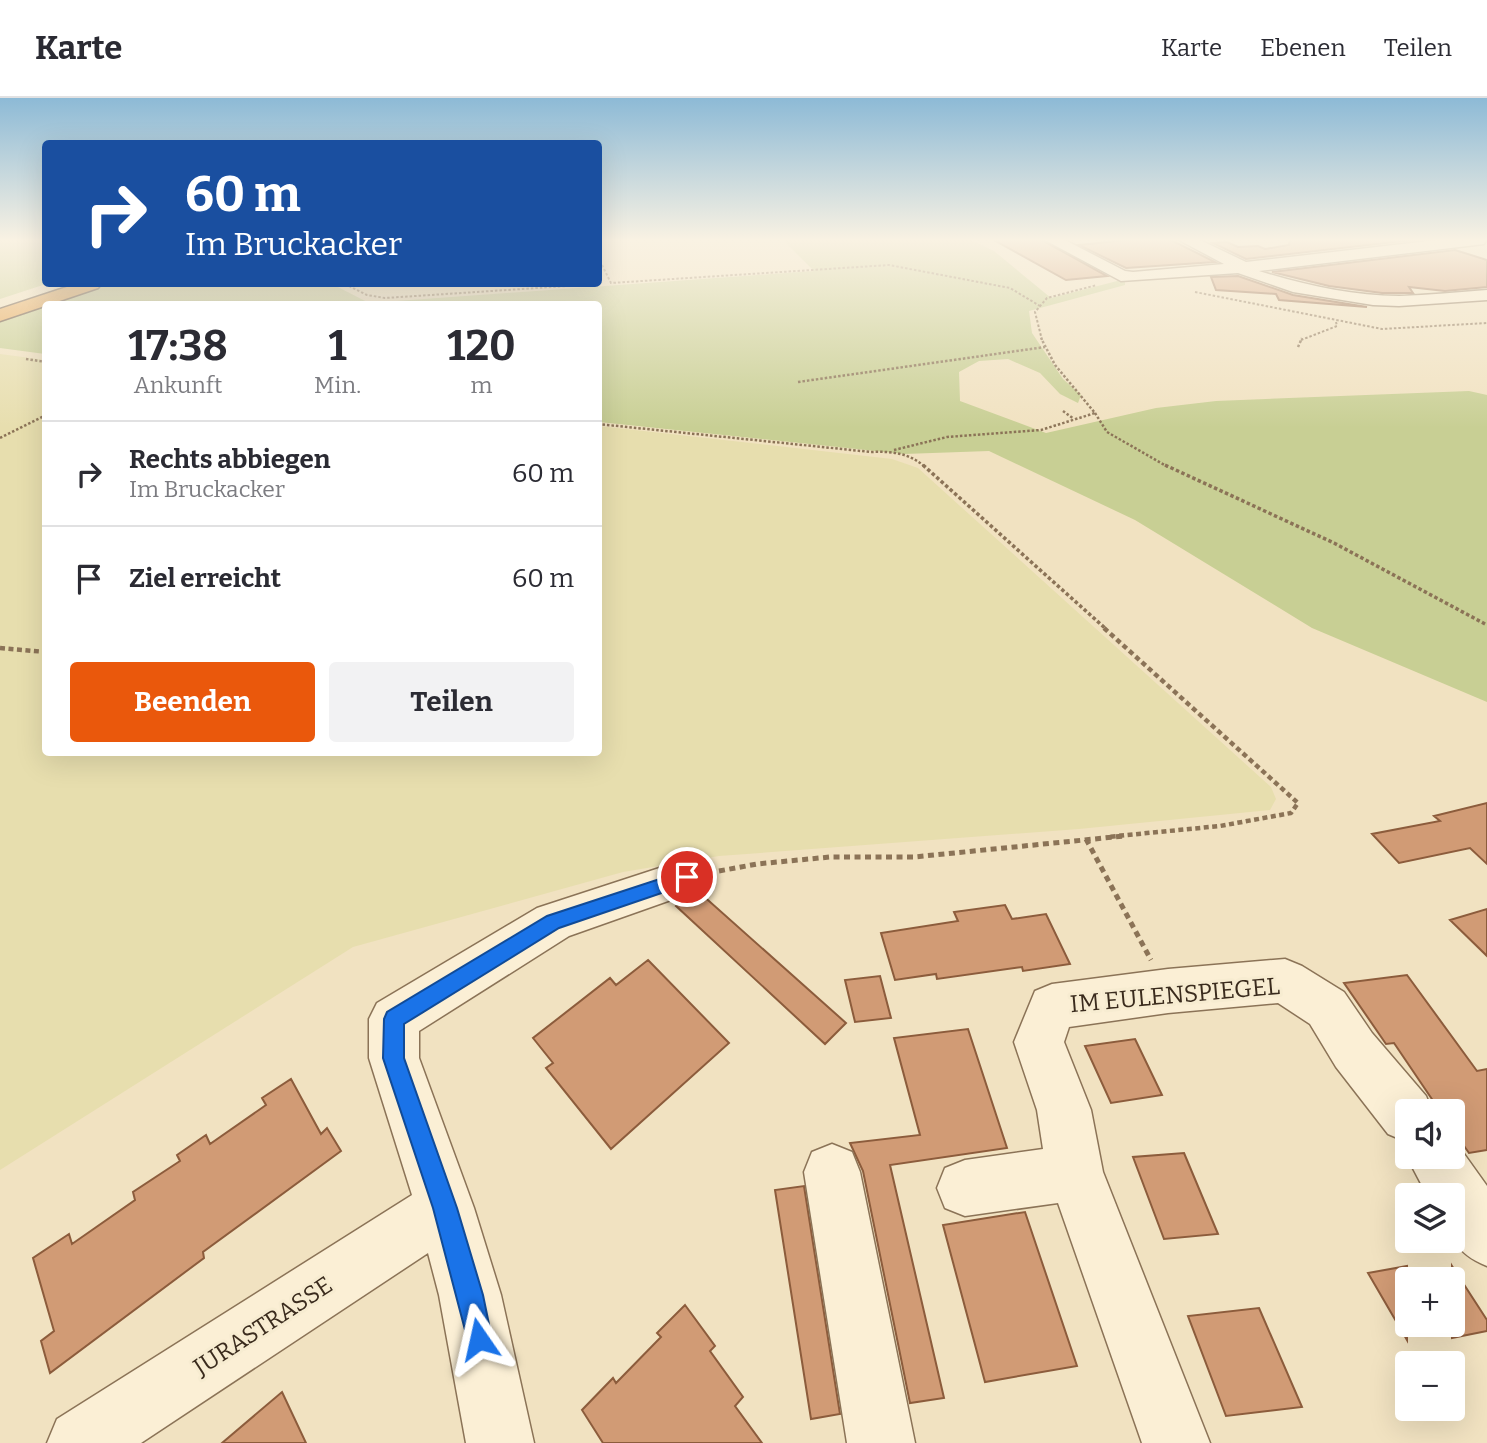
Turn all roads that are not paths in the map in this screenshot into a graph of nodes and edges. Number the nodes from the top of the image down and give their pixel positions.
1 (39, 302) edge
2 (0, 315) edge
3 (687, 877) road end
4 (1395, 1100) edge
5 (1443, 1169) edge
6 (832, 1172) dead end
7 (1075, 1172) junction
8 (965, 1188) dead end
9 (445, 1208) junction
10 (1487, 1237) edge
11 (80, 1443) edge
12 (500, 1443) edge
13 (881, 1443) edge
14 (1176, 1443) edge

1 - 2 highway
3 - 9 street
4 - 7 street, IM EULENSPIEGEL
5 - 10 street
6 - 13 street
7 - 8 street
7 - 14 street, IM EULENSPIEGEL
9 - 11 street, JURASTRASSE
9 - 12 street

